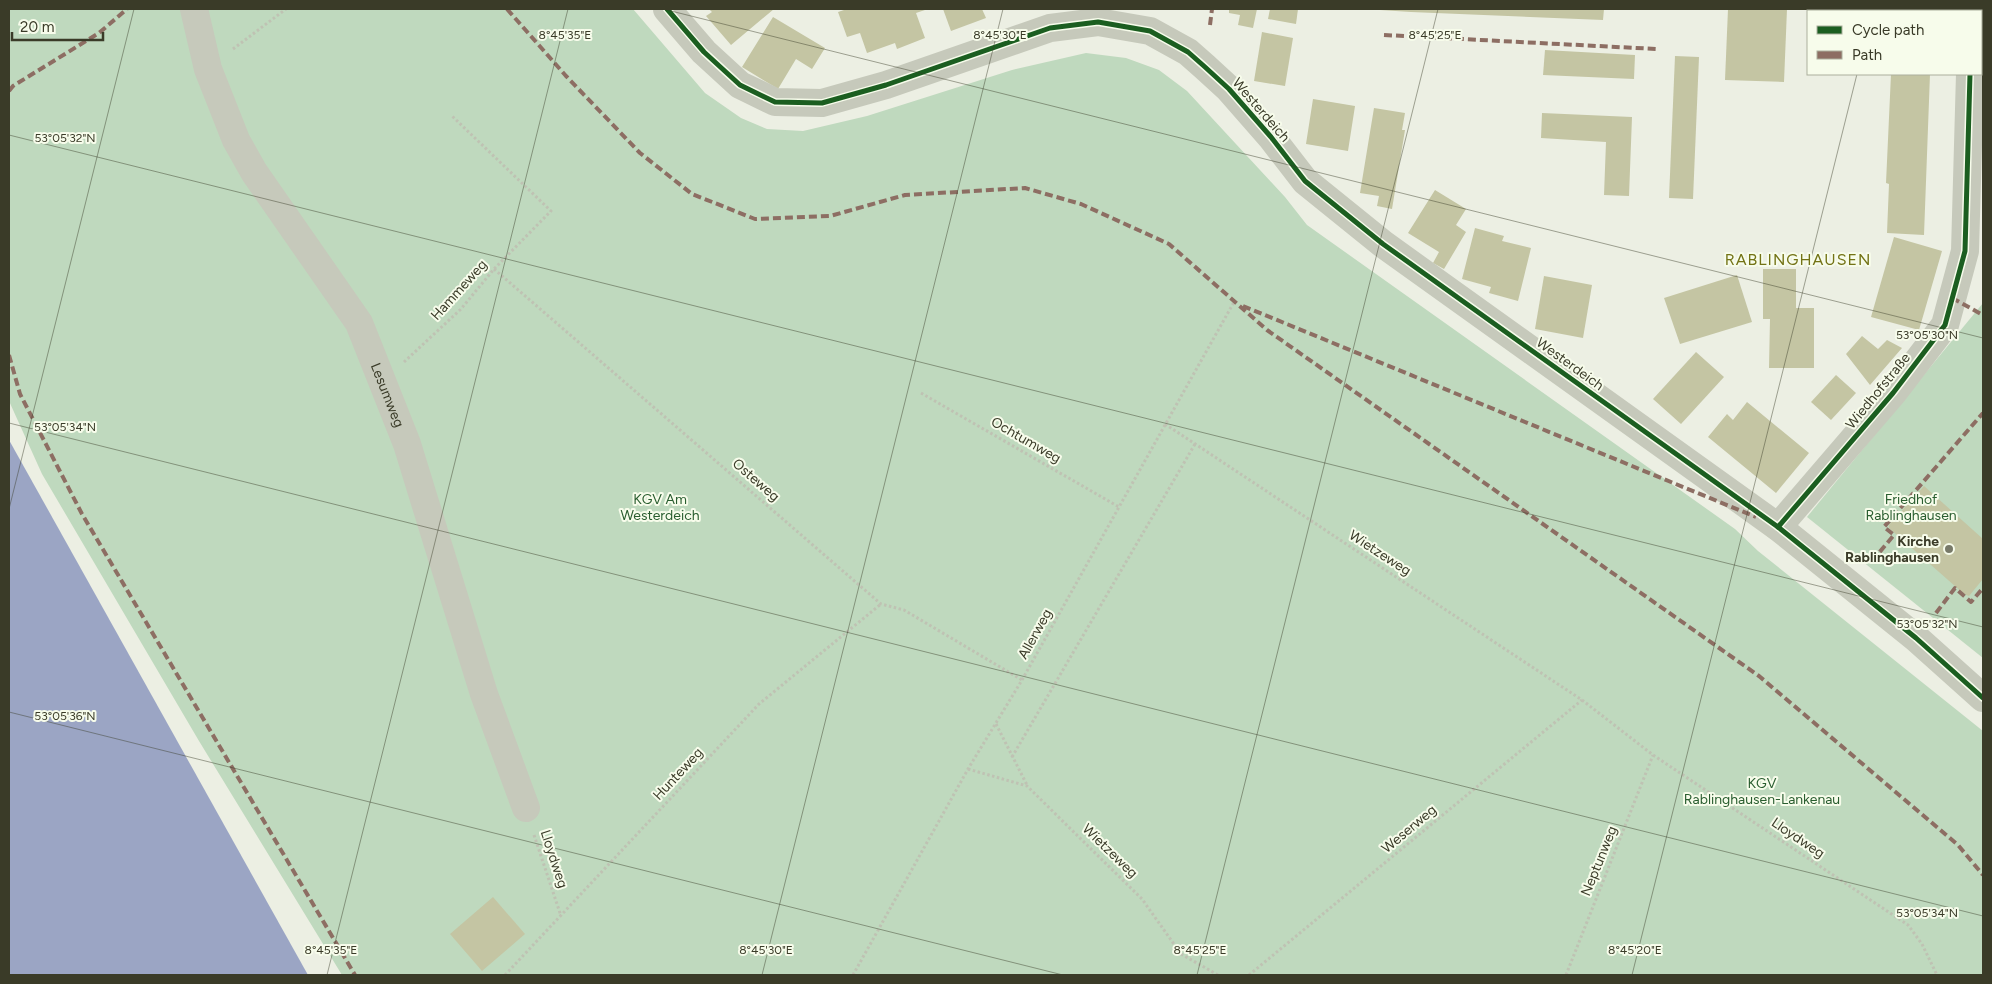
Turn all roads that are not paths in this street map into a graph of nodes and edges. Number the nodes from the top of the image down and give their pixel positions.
1 (194, 9) edge
2 (667, 9) edge
3 (1970, 75) edge
4 (1778, 527) junction
5 (1983, 698) edge
6 (526, 808) road end

1 - 6 street, Lesumweg
2 - 4 street, Westerdeich
3 - 4 street, Wiedhofstraße
4 - 5 street, Westerdeich

